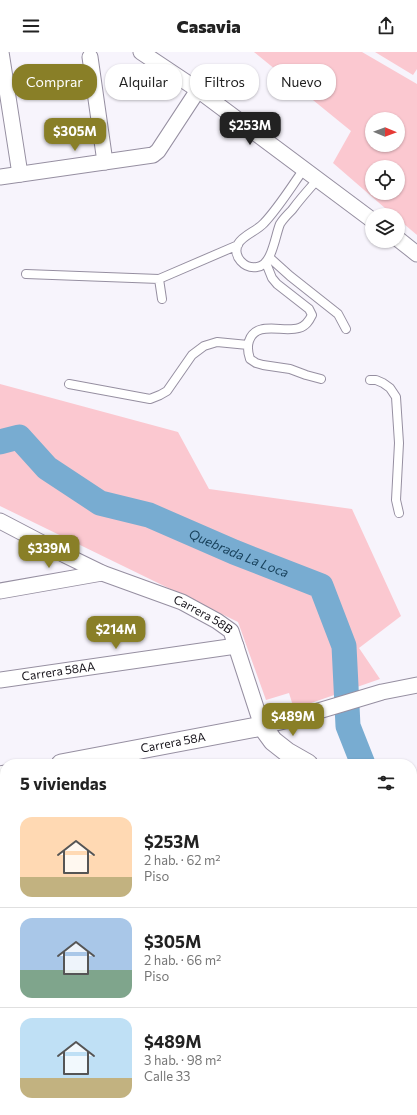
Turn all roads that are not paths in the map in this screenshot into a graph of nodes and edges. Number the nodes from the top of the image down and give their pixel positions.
1 (1, 52) edge
2 (141, 52) edge
3 (90, 58) dead end
4 (190, 85) edge
5 (191, 100) edge
6 (211, 100) edge
7 (105, 162) junction
8 (304, 169) junction
9 (20, 174) junction
10 (0, 177) edge
11 (318, 179) junction
12 (365, 215) edge
13 (238, 245) junction
14 (405, 245) edge
15 (417, 254) edge
16 (268, 260) junction
17 (26, 274) dead end
18 (159, 279) junction
19 (162, 300) dead end
20 (346, 329) dead end
21 (248, 345) junction
22 (321, 379) dead end
23 (370, 380) dead end
24 (69, 384) dead end
25 (399, 513) dead end
26 (0, 520) edge
27 (102, 573) junction
28 (0, 591) edge
29 (236, 646) junction
30 (0, 680) edge
31 (417, 685) edge
32 (262, 726) junction
33 (103, 759) edge
34 (299, 759) edge

1 - 9 street
2 - 4 street
3 - 7 street
5 - 7 street
6 - 8 street
7 - 9 street
8 - 11 street
8 - 13 lane
9 - 10 street
11 - 12 street
11 - 16 lane
13 - 16 lane
13 - 18 lane
14 - 15 street
16 - 20 lane
16 - 21 lane
17 - 18 lane
18 - 19 lane
21 - 22 lane
21 - 24 lane
23 - 25 lane
26 - 27 street, Carrera 58B
27 - 28 street, Carrera 58B
27 - 29 street, Carrera 58B
29 - 30 street, Carrera 58AA
29 - 32 street, Carrera 58B
31 - 32 street
32 - 33 street, Carrera 58A
32 - 34 street

